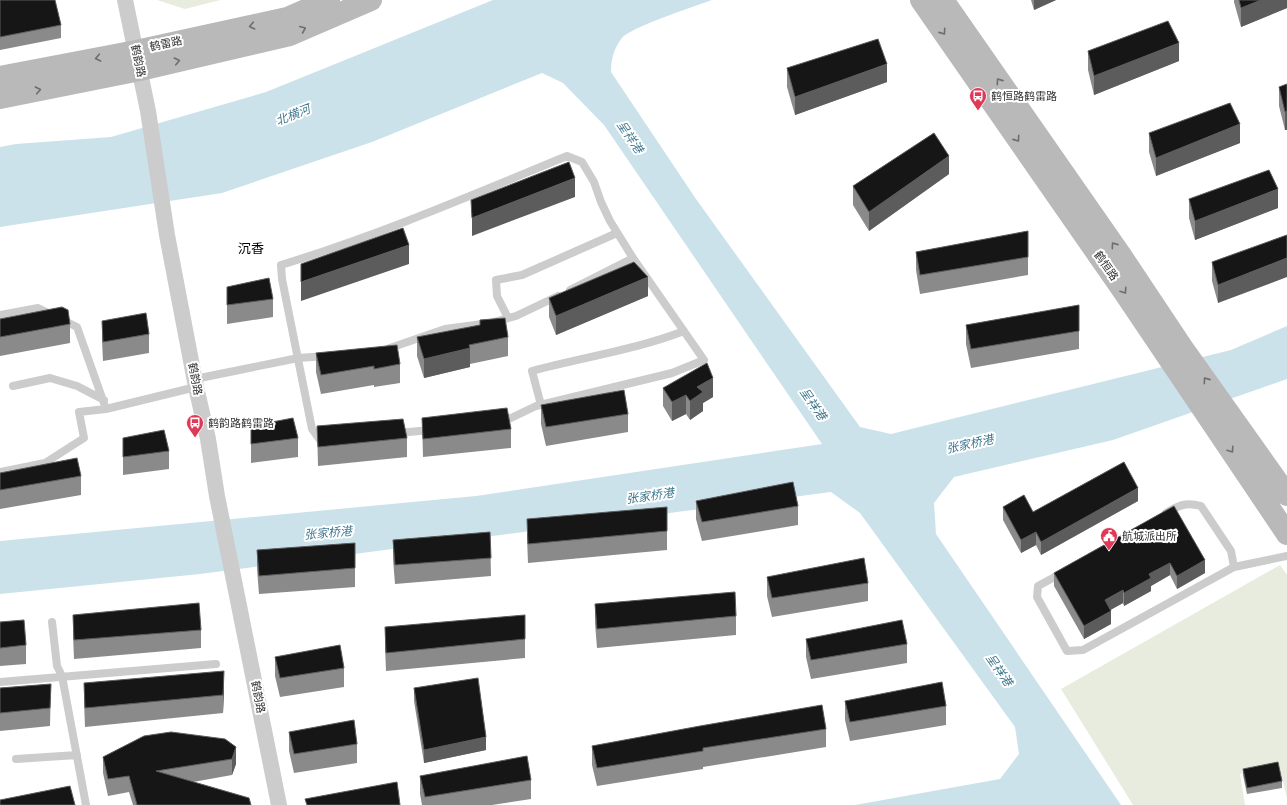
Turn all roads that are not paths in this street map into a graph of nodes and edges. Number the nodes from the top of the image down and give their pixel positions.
1 (125, 0) edge
2 (329, 0) edge
3 (371, 0) edge
4 (921, 0) edge
5 (943, 0) edge
6 (138, 60) junction
7 (0, 77) edge
8 (0, 98) edge
9 (617, 233) junction
10 (633, 258) junction
11 (0, 315) edge
12 (508, 318) junction
13 (684, 331) junction
14 (1174, 350) junction
15 (376, 352) edge
16 (333, 356) edge
17 (298, 358) junction
18 (195, 383) junction
19 (13, 386) dead end
20 (104, 400) junction
21 (541, 405) junction
22 (106, 408) junction
23 (1219, 415) junction
24 (0, 472) edge
25 (1287, 494) edge
26 (1156, 518) edge
27 (1287, 534) edge
28 (1287, 556) edge
29 (1073, 566) edge
30 (1234, 566) junction
31 (52, 622) dead end
32 (216, 664) dead end
33 (62, 676) junction
34 (0, 682) edge
35 (77, 755) junction
36 (16, 759) dead end
37 (86, 805) edge
38 (279, 805) edge

1 - 6 street, 鹤韵路
2 -> 6 street, 鹤雷路
6 -> 3 street, 鹤雷路
4 -> 14 street, 鹤恒路
14 -> 5 street, 鹤恒路
6 -> 7 street, 鹤雷路
8 -> 6 street
6 - 18 street, 鹤韵路
9 - 10 lane
9 - 12 lane
9 - 17 lane
10 - 12 lane
10 - 13 lane
11 - 20 lane
12 - 15 lane
13 - 21 lane
13 - 21 lane
14 - 23 street, 鹤恒路
16 - 17 lane
17 - 18 lane
17 - 21 lane
18 - 22 lane
18 - 38 street, 鹤韵路
19 - 20 lane
20 - 22 lane
22 - 24 lane
23 - 25 street, 鹤恒路
23 -> 27 street, 鹤恒路
26 - 30 lane
28 - 30 lane
29 - 30 lane
31 - 33 lane
32 - 33 lane
33 - 34 lane
33 - 35 lane
35 - 36 lane
35 - 37 lane

